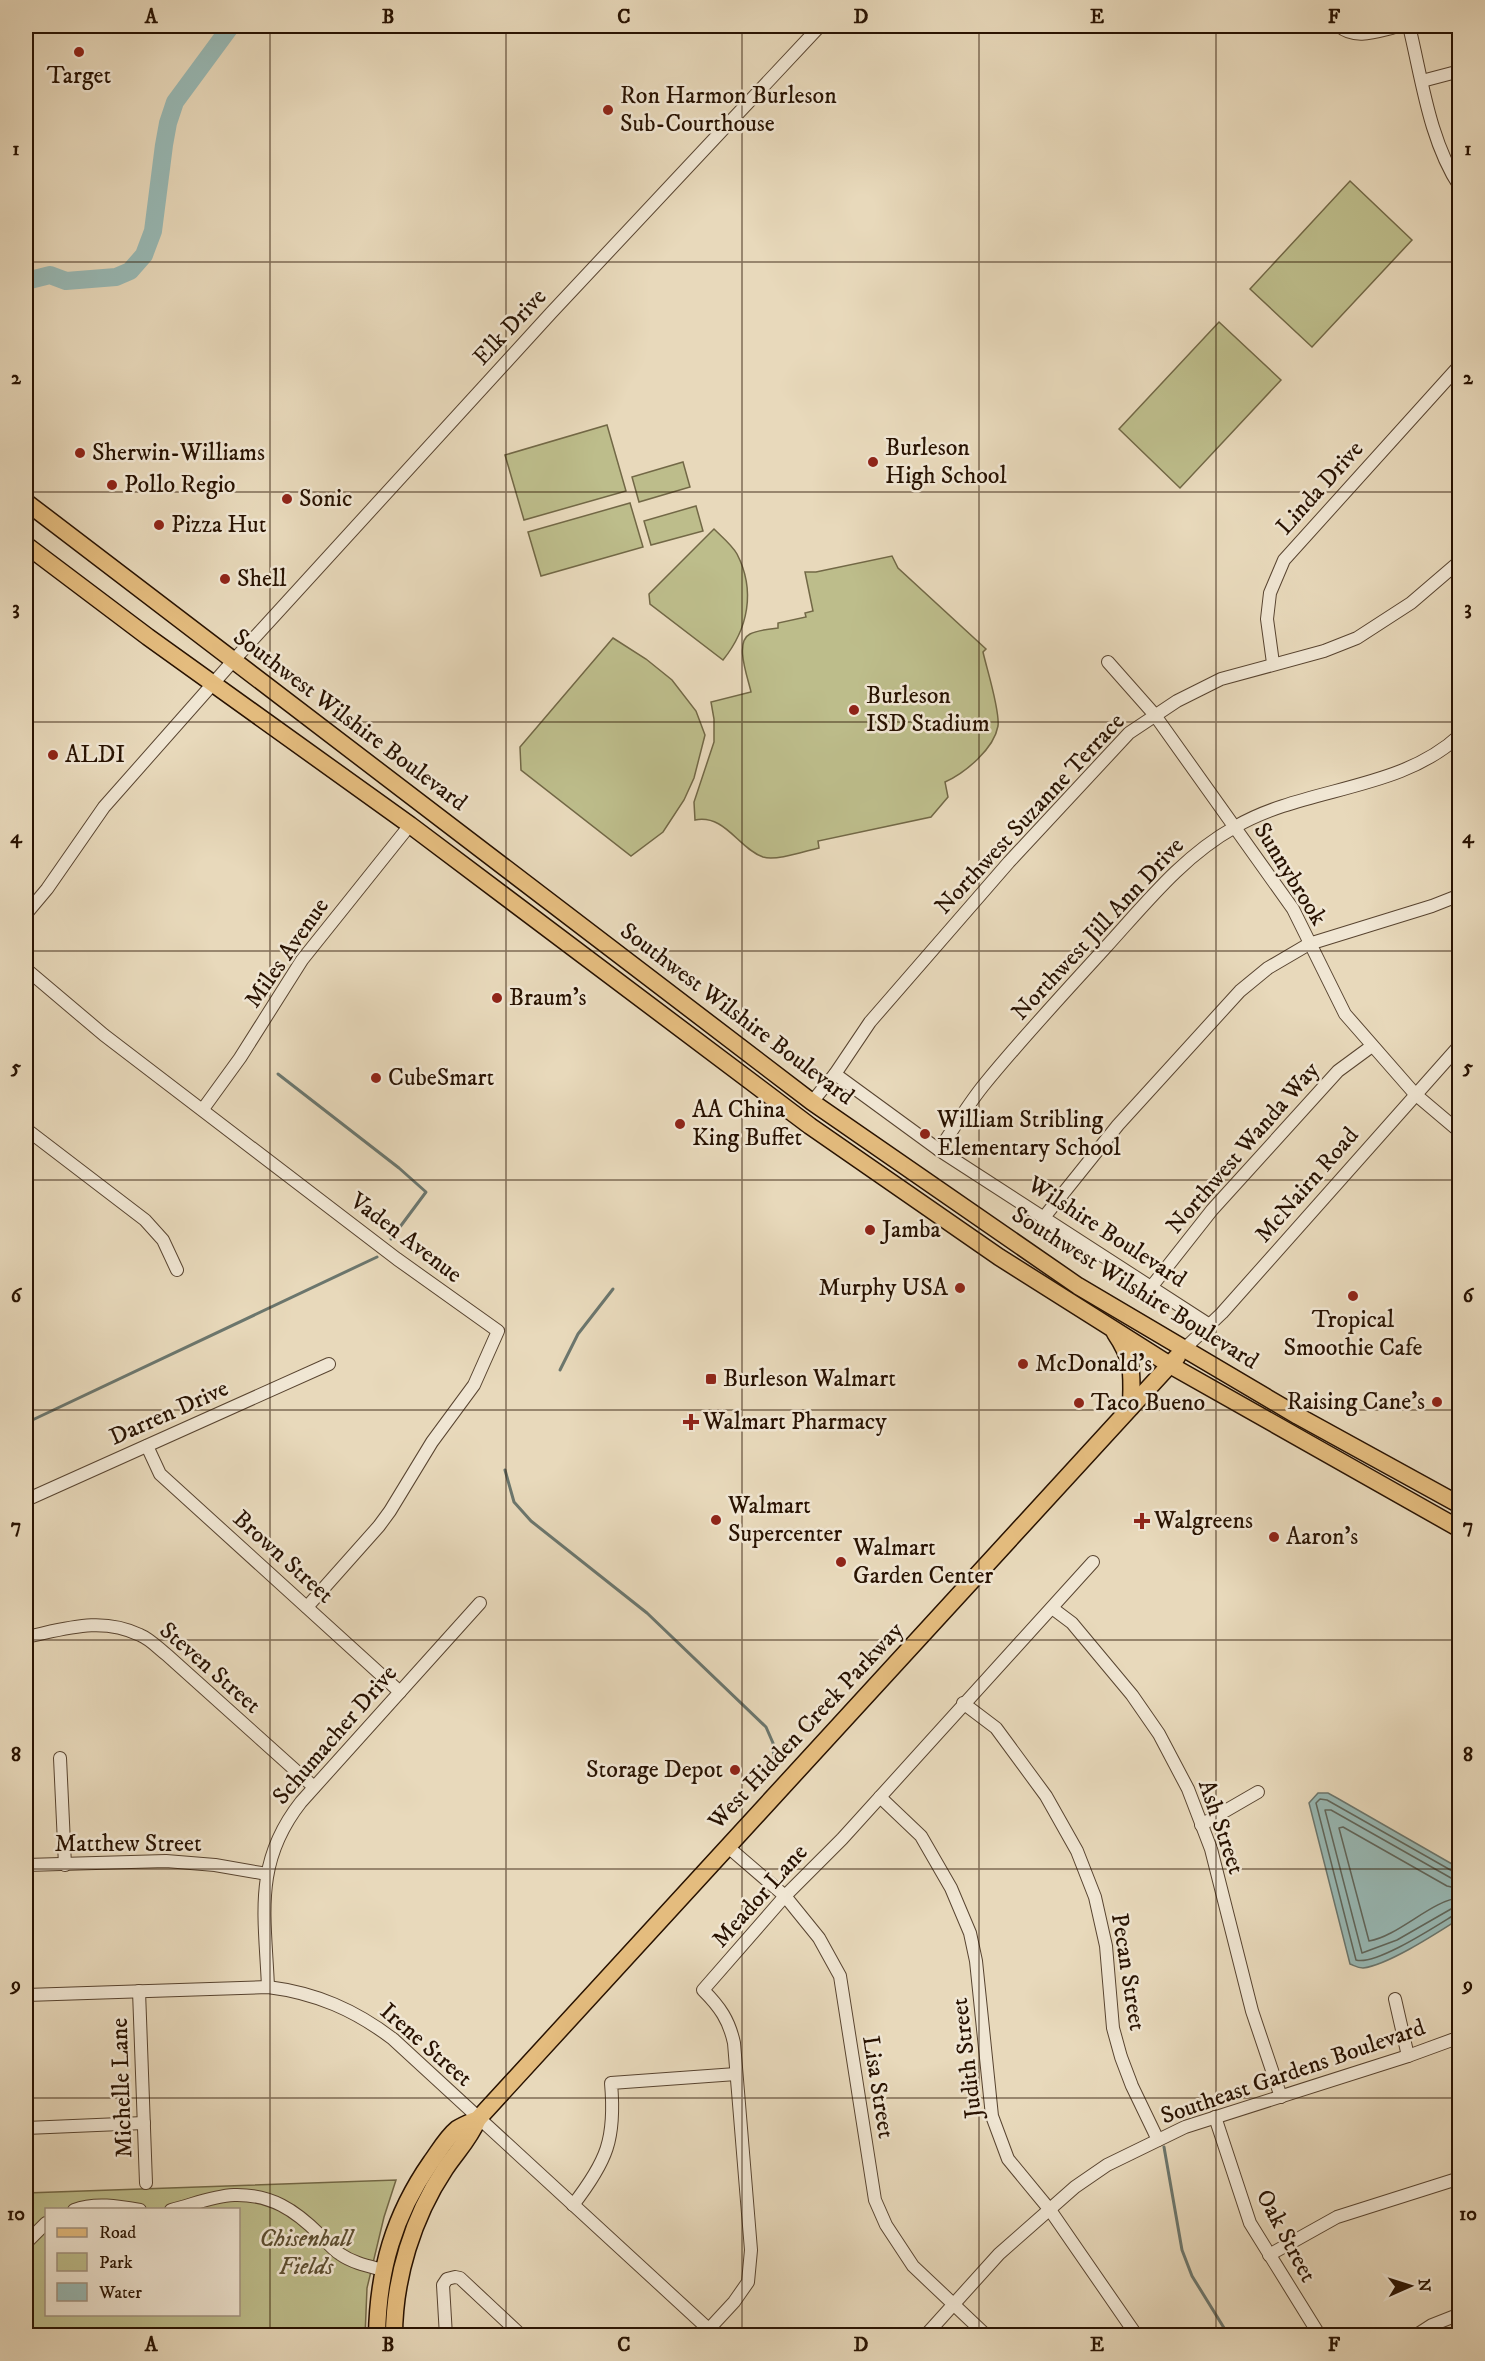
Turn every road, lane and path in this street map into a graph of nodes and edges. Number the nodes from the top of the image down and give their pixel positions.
1 (820, 26) edge
2 (1339, 26) edge
3 (1400, 26) edge
4 (1409, 26) edge
5 (1460, 71) edge
6 (1422, 81) junction
7 (1460, 187) edge
8 (1460, 365) edge
9 (26, 502) edge
10 (26, 545) edge
11 (1460, 561) edge
12 (233, 661) junction
13 (1108, 662) dead end
14 (1273, 663) junction
15 (214, 684) junction
16 (1154, 714) junction
17 (1460, 735) edge
18 (410, 825) junction
19 (1235, 826) junction
20 (1460, 895) edge
21 (26, 914) edge
22 (1309, 944) junction
23 (26, 969) edge
24 (670, 995) junction
25 (658, 1012) junction
26 (1460, 1045) edge
27 (1372, 1046) junction
28 (835, 1074) junction
29 (1415, 1094) junction
30 (812, 1102) junction
31 (203, 1109) junction
32 (26, 1129) edge
33 (1460, 1132) edge
34 (827, 1138) junction
35 (939, 1150) junction
36 (911, 1170) junction
37 (1045, 1216) junction
38 (177, 1270) dead end
39 (1152, 1286) junction
40 (1208, 1324) junction
41 (1113, 1329) junction
42 (1183, 1350) junction
43 (328, 1365) dead end
44 (1170, 1365) junction
45 (1131, 1407) junction
46 (147, 1446) junction
47 (26, 1500) edge
48 (1460, 1505) edge
49 (1460, 1529) edge
50 (1093, 1562) dead end
51 (480, 1603) dead end
52 (306, 1607) junction
53 (1052, 1608) junction
54 (26, 1637) edge
55 (400, 1692) junction
56 (963, 1703) junction
57 (60, 1758) dead end
58 (314, 1787) junction
59 (1258, 1792) dead end
60 (880, 1797) junction
61 (1201, 1825) junction
62 (728, 1847) junction
63 (26, 1865) edge
64 (65, 1865) junction
65 (267, 1874) junction
66 (785, 1896) junction
67 (268, 1987) junction
68 (139, 1991) junction
69 (26, 1995) edge
70 (1395, 1999) dead end
71 (1460, 2037) edge
72 (1408, 2056) junction
73 (736, 2074) junction
74 (1281, 2097) junction
75 (1215, 2117) junction
76 (478, 2119) junction
77 (144, 2123) junction
78 (26, 2128) edge
79 (1158, 2140) junction
80 (1460, 2178) edge
81 (146, 2183) dead end
82 (573, 2205) junction
83 (79, 2208) edge
84 (129, 2208) edge
85 (178, 2208) edge
86 (1050, 2210) junction
87 (45, 2224) edge
88 (26, 2243) edge
89 (1269, 2255) junction
90 (383, 2270) junction
91 (954, 2304) junction
92 (1460, 2314) edge
93 (712, 2332) edge
94 (377, 2336) edge
95 (394, 2336) edge
96 (446, 2336) edge
97 (522, 2336) edge
98 (925, 2336) edge
99 (987, 2336) edge
100 (1137, 2336) edge
101 (1320, 2336) edge
102 (1415, 2336) edge

1 - 12 street, Elk Drive
2 - 3 street
4 - 6 street
5 - 6 street
6 - 7 street
8 - 14 street, Linda Drive
9 - 12 main road, Southwest Wilshire Boulevard
10 - 15 main road, Southwest Wilshire Boulevard
11 - 14 street, Northwest Suzanne Terrace
12 - 15 street, Elk Drive
12 - 24 main road, Southwest Wilshire Boulevard
13 - 16 street, Sunnybrook
14 - 16 street, Northwest Suzanne Terrace
15 - 18 main road, Southwest Wilshire Boulevard
15 - 21 street, Elk Drive
16 - 19 street, Sunnybrook
16 - 28 street, Northwest Suzanne Terrace
17 - 19 street, Northwest Jill Ann Drive
18 - 25 main road, Southwest Wilshire Boulevard
18 - 31 street, Miles Avenue
19 - 22 street, Sunnybrook
19 - 35 street, Northwest Jill Ann Drive
20 - 22 street
22 - 27 street, Sunnybrook
22 - 37 street
23 - 31 street, Vaden Avenue
24 - 25 main road
24 - 30 main road, Southwest Wilshire Boulevard
25 - 34 main road, Southwest Wilshire Boulevard
26 - 29 street, McNairn Road
27 - 29 street, Sunnybrook
27 - 39 street, Northwest Wanda Way
28 - 30 street, Northwest Suzanne Terrace
28 - 35 street, Wilshire Boulevard
29 - 33 street, Sunnybrook
29 - 40 street, McNairn Road
30 - 36 main road, Southwest Wilshire Boulevard
31 - 52 street, Vaden Avenue
32 - 38 street
34 - 36 main road
34 - 41 main road, Southwest Wilshire Boulevard
35 - 37 street, Wilshire Boulevard
36 - 42 main road, Southwest Wilshire Boulevard
37 - 39 street, Wilshire Boulevard
39 - 40 street, Wilshire Boulevard
40 - 42 street, McNairn Road
41 - 44 main road, Southwest Wilshire Boulevard
41 - 45 main road
42 - 44 main road, West Hidden Creek Parkway
42 - 48 main road, Southwest Wilshire Boulevard
43 - 46 street, Darren Drive
44 - 45 main road, West Hidden Creek Parkway
44 - 49 main road, Southwest Wilshire Boulevard
45 - 62 main road, West Hidden Creek Parkway
46 - 47 street, Darren Drive
46 - 52 street, Brown Street
50 - 53 street, Meador Lane
51 - 55 street, Schumacher Drive
52 - 55 street, Brown Street
53 - 56 street, Meador Lane
53 - 61 street, Ash Street
54 - 58 street, Steven Street
55 - 58 street, Schumacher Drive
56 - 60 street, Meador Lane
56 - 79 street, Pecan Street
57 - 64 street
58 - 65 street, Schumacher Drive
59 - 61 street
60 - 66 street, Meador Lane
60 - 86 street, Judith Street
61 - 74 street, Ash Street
62 - 66 street, Lisa Street
62 - 76 main road, West Hidden Creek Parkway
63 - 64 street, Matthew Street
64 - 65 street, Matthew Street
65 - 67 street, Schumacher Drive
66 - 73 street, Meador Lane
66 - 91 street, Lisa Street
67 - 68 street, Irene Street
67 - 76 street, Irene Street
68 - 69 street, Irene Street
68 - 77 street, Michelle Lane
70 - 72 street
71 - 72 street, Southeast Gardens Boulevard
72 - 74 street, Southeast Gardens Boulevard
73 - 82 street
73 - 93 street, Meador Lane
74 - 75 street, Southeast Gardens Boulevard
75 - 79 street, Southeast Gardens Boulevard
75 - 89 street, Oak Street
76 - 82 street, Irene Street
76 - 90 main road, West Hidden Creek Parkway
76 - 95 main road, West Hidden Creek Parkway
77 - 78 street
77 - 81 street, Michelle Lane
79 - 86 street, Southeast Gardens Boulevard
80 - 89 street
82 - 93 street, Irene Street
83 - 84 street
85 - 90 street
86 - 91 street, Southeast Gardens Boulevard
86 - 100 street, Judith Street
87 - 88 street
89 - 101 street, Oak Street
90 - 94 main road, West Hidden Creek Parkway
91 - 98 street, Southeast Gardens Boulevard
91 - 99 street, Lisa Street
92 - 102 street
96 - 97 street

